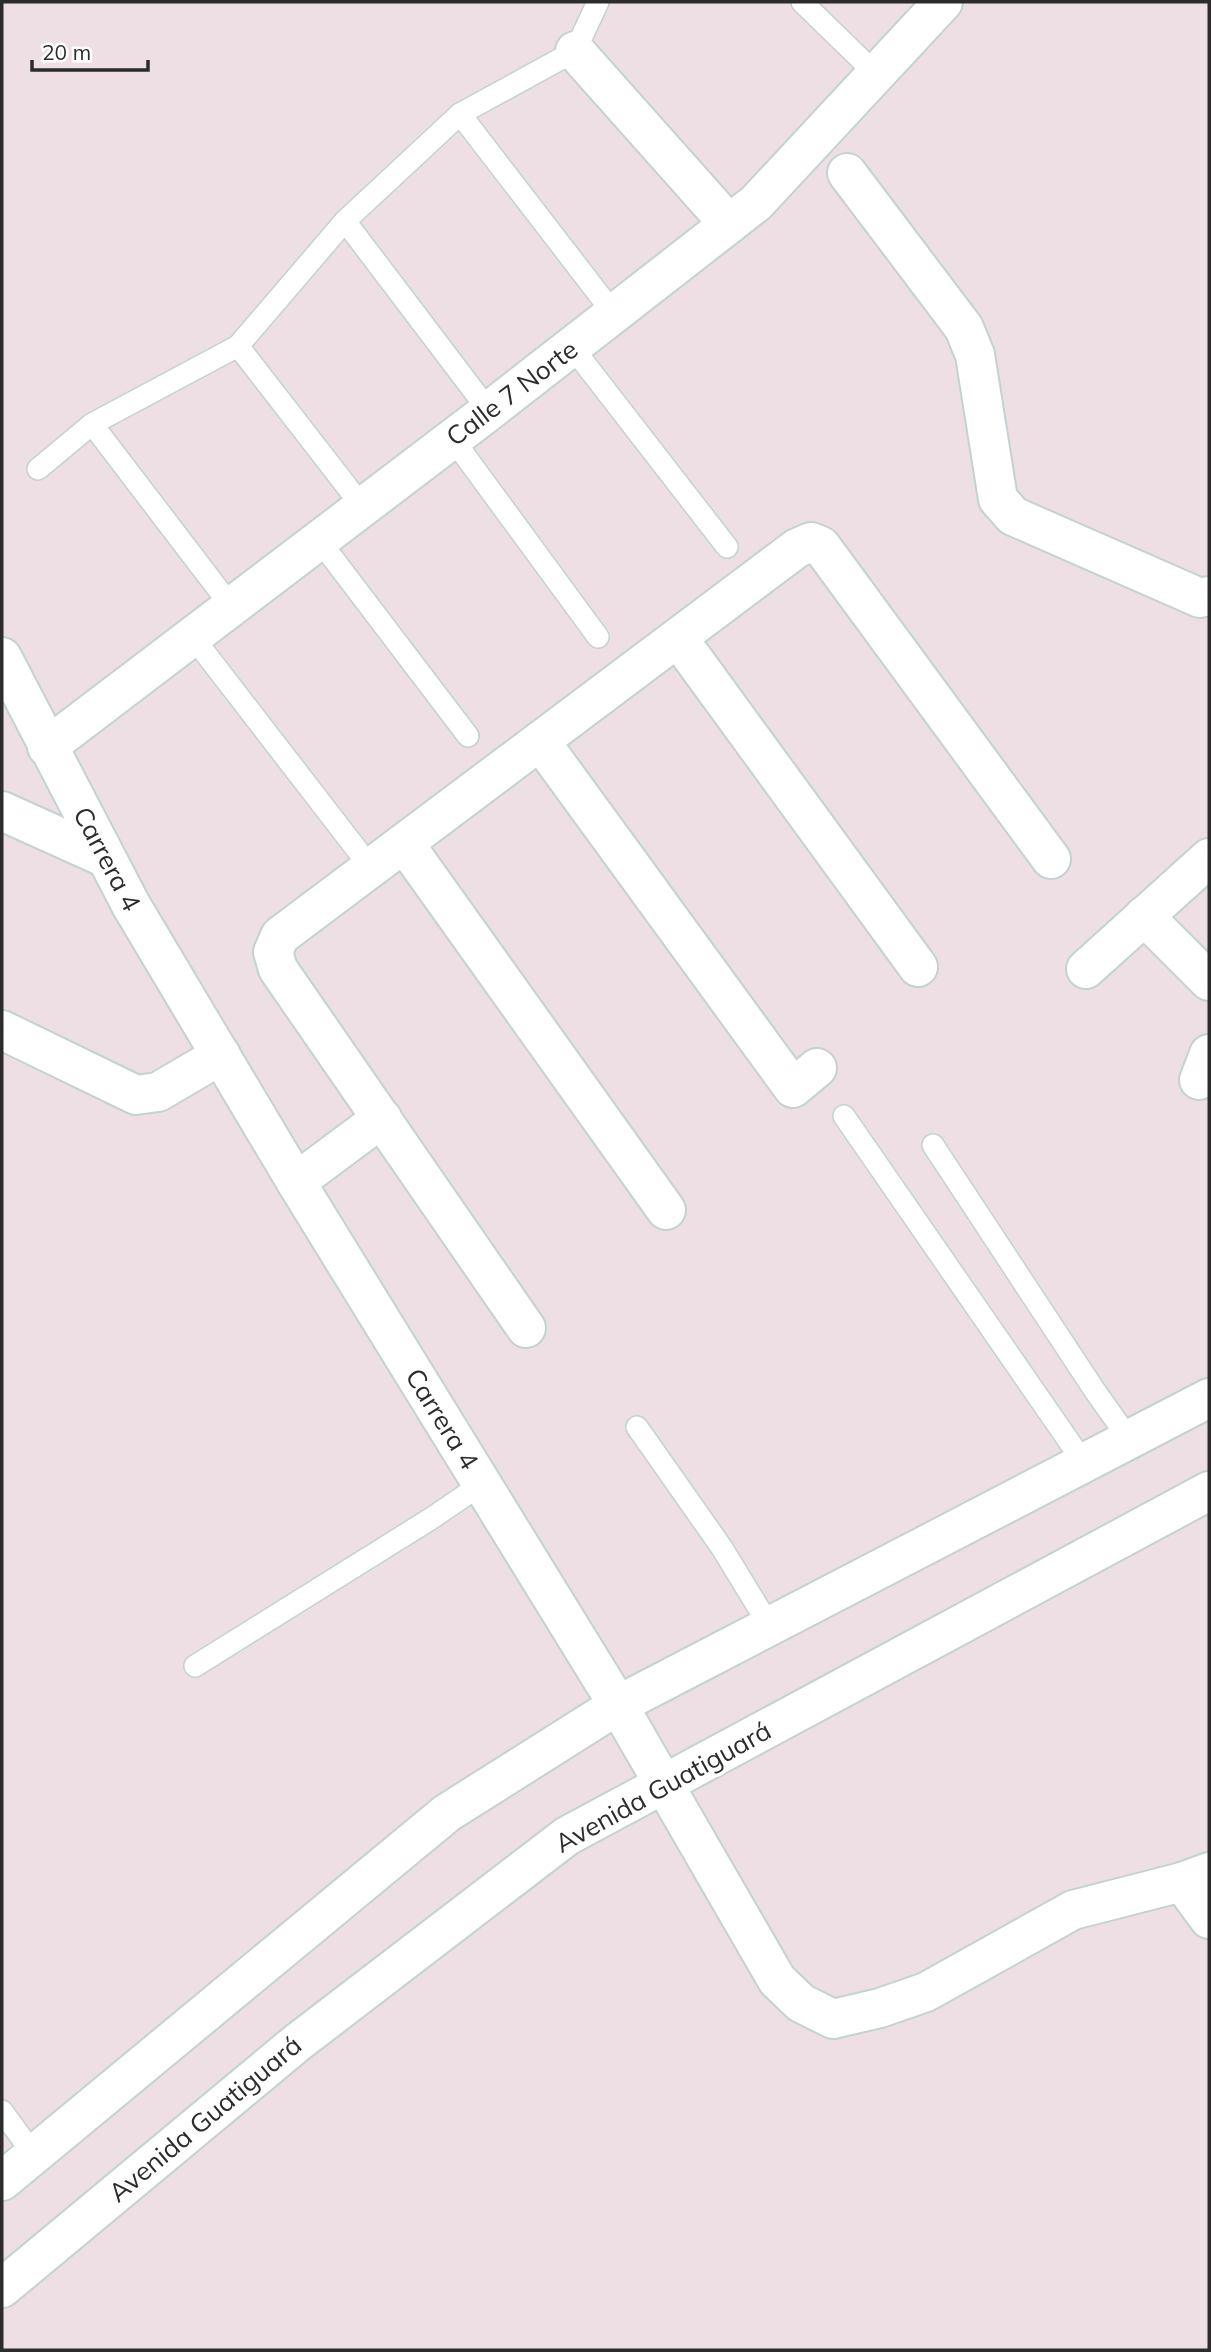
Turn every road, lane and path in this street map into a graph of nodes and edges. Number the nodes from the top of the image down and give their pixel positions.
1 (598, 2) edge
2 (802, 2) edge
3 (943, 2) edge
4 (575, 51) junction
5 (876, 75) junction
6 (460, 114) junction
7 (847, 173) dead end
8 (345, 221) junction
9 (729, 224) junction
10 (614, 314) junction
11 (238, 346) junction
12 (572, 347) junction
13 (488, 411) junction
14 (92, 424) junction
15 (452, 438) junction
16 (38, 469) dead end
17 (362, 506) junction
18 (319, 540) junction
19 (727, 547) dead end
20 (1209, 596) edge
21 (231, 606) junction
22 (192, 636) junction
23 (598, 637) dead end
24 (678, 638) junction
25 (2, 657) edge
26 (468, 736) dead end
27 (540, 741) junction
28 (47, 747) junction
29 (2, 811) edge
30 (404, 843) junction
31 (358, 851) dead end
32 (106, 858) junction
33 (1209, 858) edge
34 (1051, 859) dead end
35 (1144, 916) junction
36 (918, 967) dead end
37 (1086, 969) dead end
38 (1209, 981) edge
39 (2, 1030) edge
40 (221, 1055) junction
41 (817, 1068) dead end
42 (844, 1116) dead end
43 (382, 1118) junction
44 (933, 1145) dead end
45 (296, 1182) junction
46 (666, 1210) dead end
47 (526, 1328) dead end
48 (1209, 1398) edge
49 (637, 1427) dead end
50 (1129, 1439) junction
51 (1084, 1463) junction
52 (482, 1484) junction
53 (1209, 1491) edge
54 (769, 1625) junction
55 (195, 1666) dead end
56 (618, 1705) junction
57 (662, 1785) junction
58 (1195, 1877) edge
59 (1209, 1919) edge
60 (2, 2111) edge
61 (34, 2155) junction
62 (2, 2181) edge
63 (2, 2288) edge

1 - 4 lane
2 - 5 lane
3 - 5 street, Calle 7 Norte
4 - 6 lane
4 - 9 street
5 - 9 street, Calle 7 Norte
6 - 8 lane
6 - 10 lane
7 - 20 street
8 - 11 lane
8 - 13 lane
9 - 10 street, Calle 7 Norte
10 - 12 street, Calle 7 Norte
11 - 14 lane
11 - 17 lane
12 - 13 street, Calle 7 Norte
12 - 19 lane
13 - 15 street, Calle 7 Norte
14 - 16 lane
14 - 21 lane
15 - 17 street, Calle 7 Norte
15 - 23 lane
17 - 18 street, Calle 7 Norte
18 - 21 street, Calle 7 Norte
18 - 26 lane
21 - 22 street, Calle 7 Norte
22 - 28 street, Calle 7 Norte
22 - 31 lane
24 - 27 street
24 - 34 street
24 - 36 street
25 - 28 street, Carrera 4
27 - 30 street
27 - 41 street
28 - 32 street, Carrera 4
29 - 32 street
30 - 43 street
30 - 46 street
32 - 40 street, Carrera 4
33 - 35 street
35 - 37 street
35 - 38 street
39 - 40 street
40 - 45 street, Carrera 4
42 - 51 lane
43 - 45 street
43 - 47 street
44 - 50 lane
45 - 52 street, Carrera 4
48 - 50 street
49 - 54 lane
50 - 51 street
51 - 54 street
52 - 55 lane
52 - 56 street, Carrera 4
53 - 57 street, Avenida Guatiguará
54 - 56 street
56 - 57 street, Carrera 4
56 - 61 street
57 - 58 street, Carrera 4
57 - 63 street, Avenida Guatiguará
58 - 59 street
60 - 61 lane
61 - 62 street

